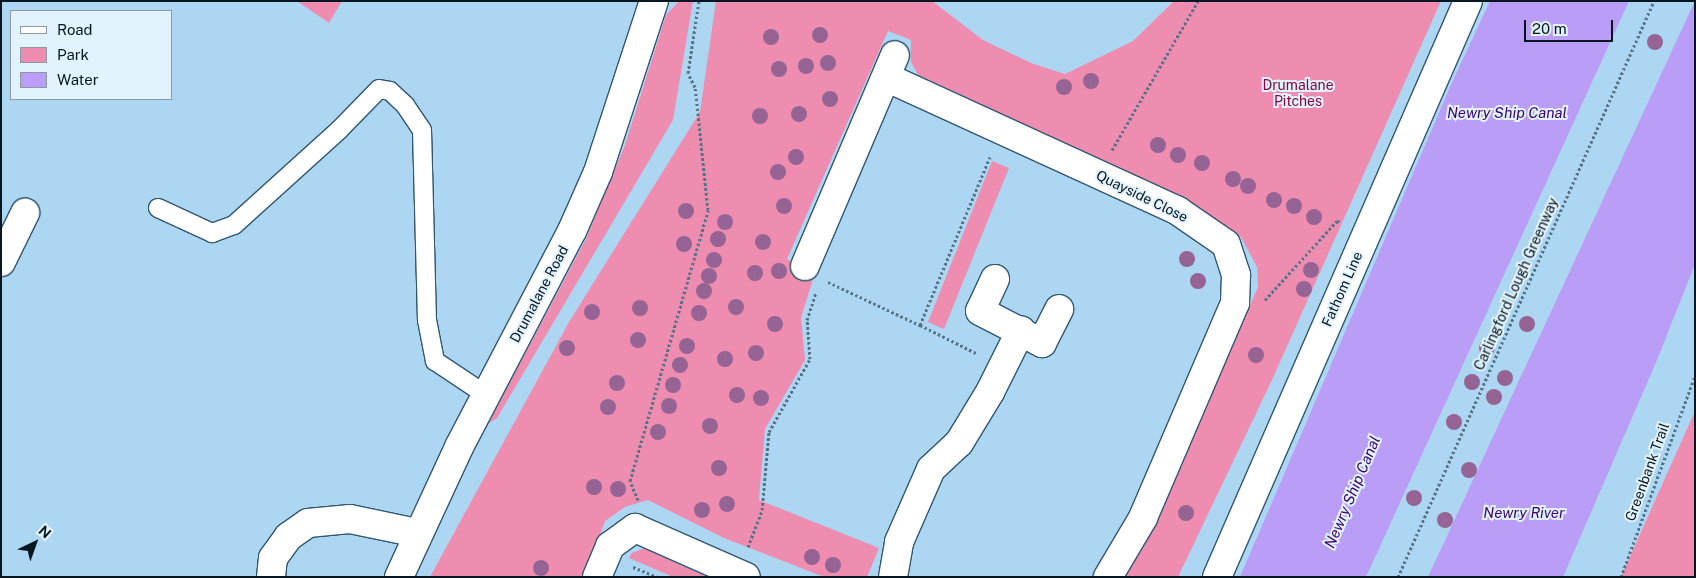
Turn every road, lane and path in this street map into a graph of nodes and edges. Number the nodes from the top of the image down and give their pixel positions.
1 (654, 1) edge
2 (699, 1) edge
3 (1198, 1) edge
4 (1468, 1) edge
5 (1654, 1) edge
6 (1002, 130) junction
7 (1098, 174) junction
8 (158, 208) dead end
9 (26, 213) dead end
10 (1348, 224) dead end
11 (1, 262) edge
12 (813, 272) junction
13 (995, 279) dead end
14 (1058, 309) dead end
15 (1231, 312) junction
16 (920, 325) junction
17 (1020, 330) junction
18 (1003, 366) junction
19 (1695, 376) edge
20 (486, 395) junction
21 (634, 528) junction
22 (417, 533) junction
23 (741, 575) edge
24 (271, 577) edge
25 (399, 577) edge
26 (596, 577) edge
27 (893, 577) edge
28 (1108, 577) edge
29 (1217, 577) edge
30 (1398, 577) edge
31 (1621, 577) edge

1 - 20 street, Drumalane Road
2 - 21 path
3 - 7 path
4 - 29 street, Fathom Line
5 - 30 path, Carlingford Lough Greenway
6 - 7 street, Quayside Close
6 - 12 street, Quayside Close
6 - 16 path
7 - 15 street, Quayside Close
8 - 20 lane
9 - 11 street
10 - 15 path
12 - 16 path
12 - 23 path
13 - 17 street
14 - 17 street
15 - 28 street, Quayside Close
16 - 18 path
17 - 18 street
18 - 27 street
19 - 31 path, Greenbank Trail
20 - 22 street, Drumalane Road
21 - 23 street
21 - 26 street
22 - 24 street
22 - 25 street, Drumalane Road

